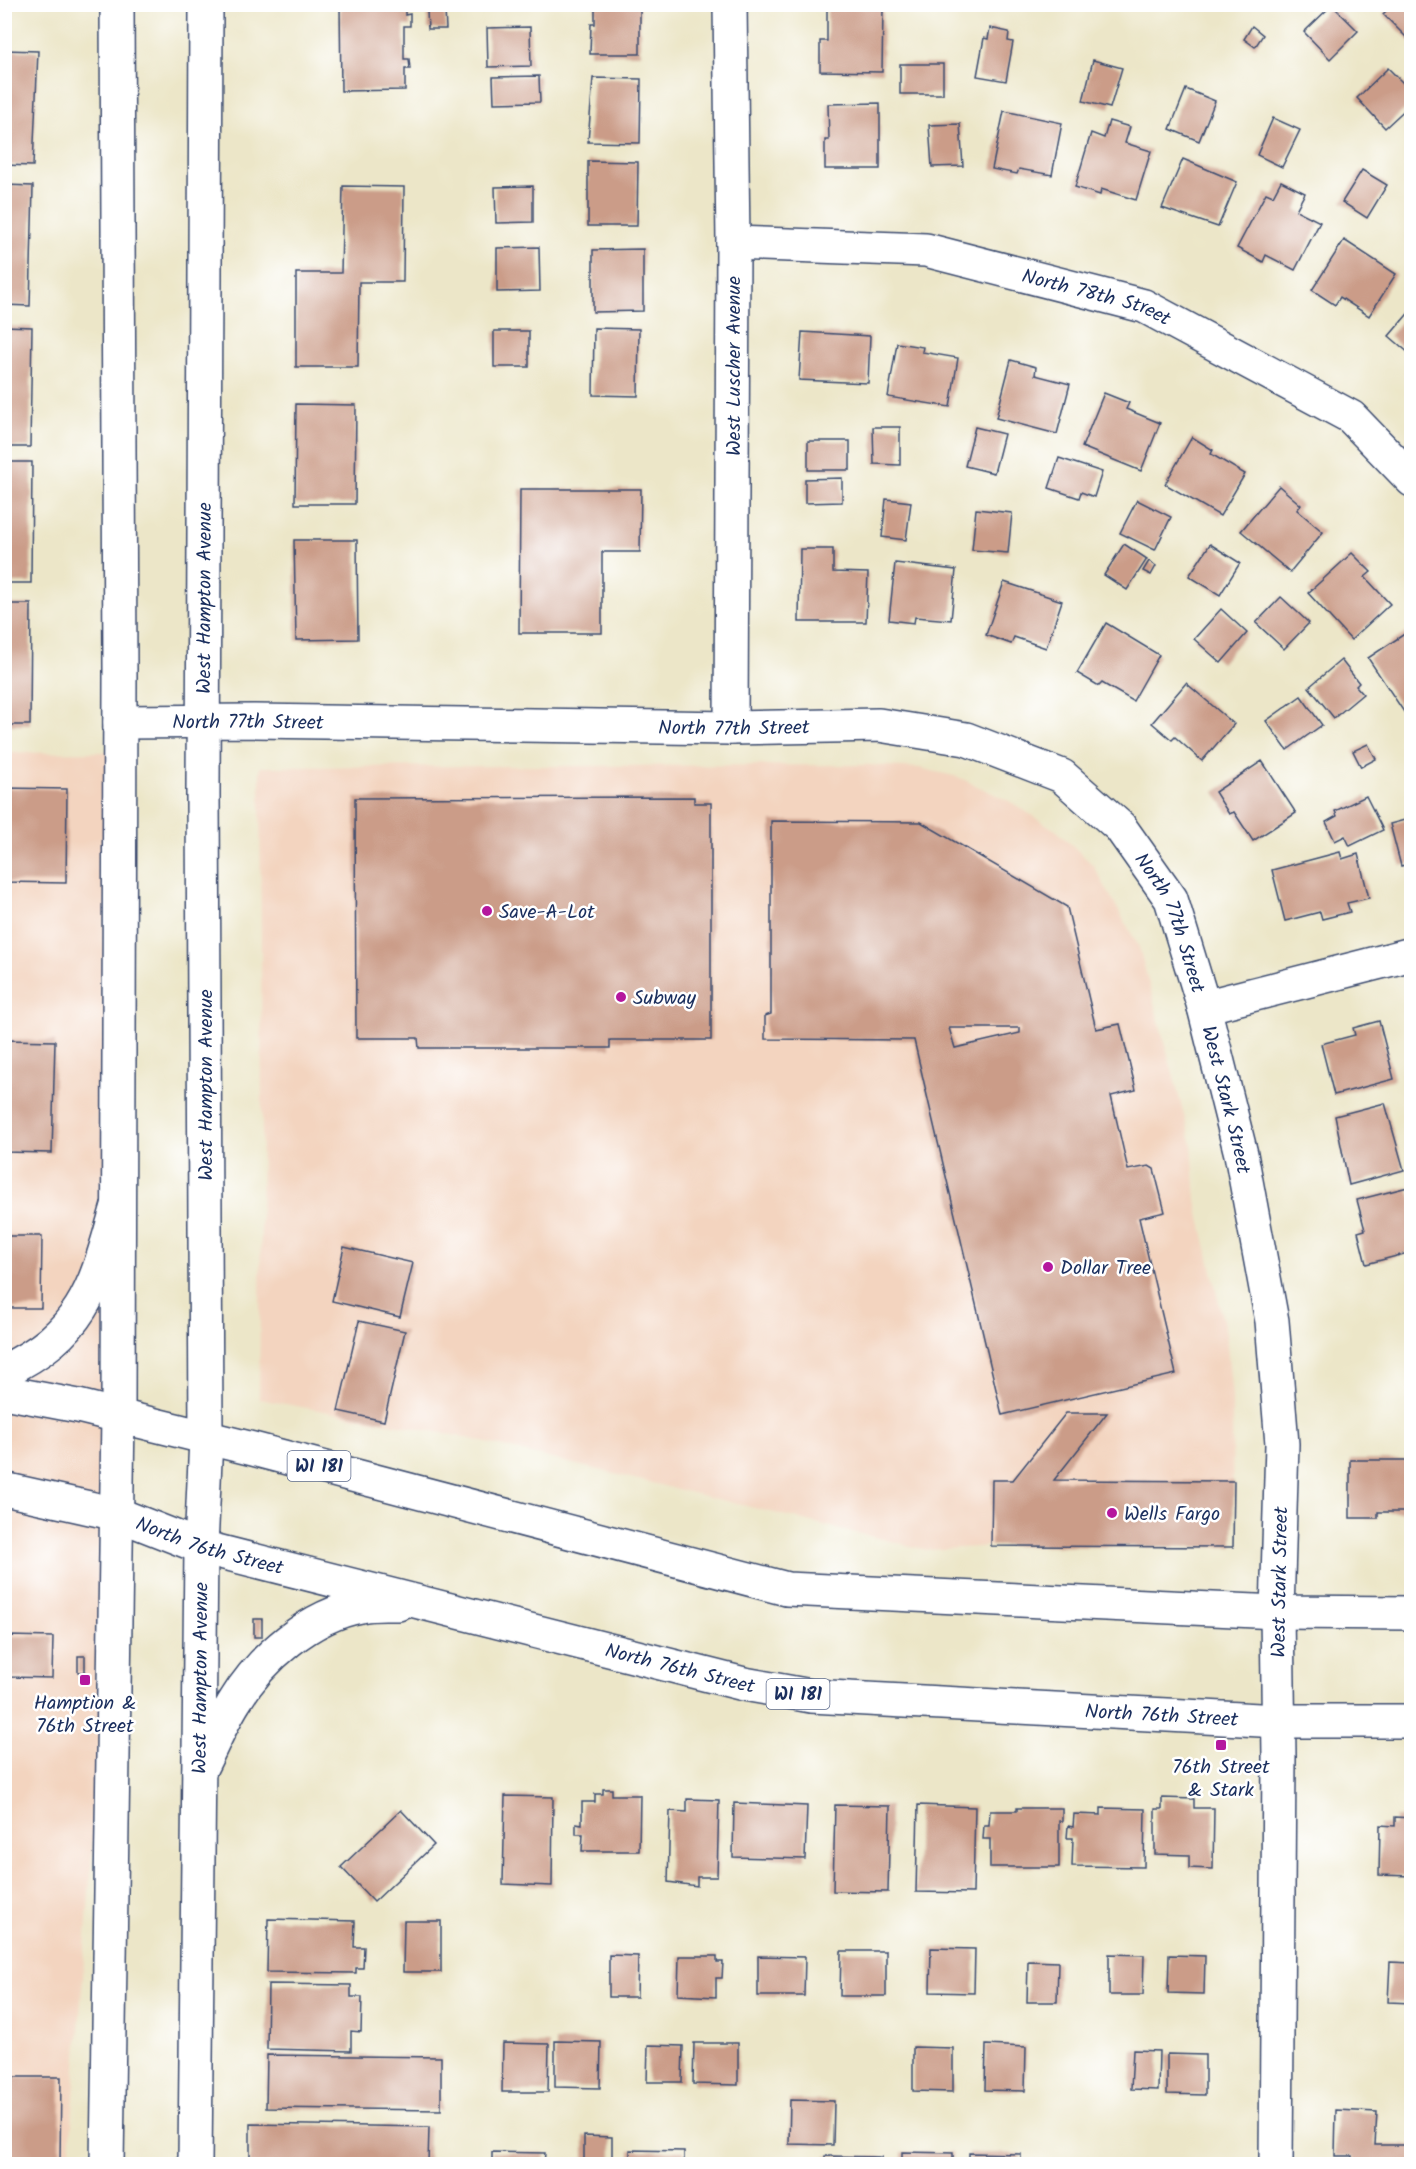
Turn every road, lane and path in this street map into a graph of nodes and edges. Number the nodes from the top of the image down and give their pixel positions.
1 (117, 4) edge
2 (206, 4) edge
3 (730, 4) edge
4 (733, 243) junction
5 (1412, 480) edge
6 (203, 720) junction
7 (120, 722) junction
8 (731, 728) junction
9 (1412, 954) edge
10 (1204, 1007) junction
11 (118, 1206) junction
12 (4, 1371) edge
13 (4, 1392) edge
14 (118, 1415) junction
15 (206, 1439) junction
16 (4, 1489) edge
17 (117, 1514) junction
18 (201, 1547) junction
19 (437, 1606) junction
20 (1277, 1612) junction
21 (1412, 1613) edge
22 (1279, 1721) junction
23 (1412, 1721) edge
24 (199, 1771) junction
25 (107, 2164) edge
26 (195, 2164) edge
27 (1276, 2164) edge

1 - 7 main road
2 - 6 main road, West Hampton Avenue
3 - 4 main road, West Luscher Avenue
4 - 5 main road, North 78th Street
4 - 8 main road, West Luscher Avenue
6 - 7 main road, North 77th Street
6 - 8 main road, North 77th Street
6 - 15 main road, West Hampton Avenue
7 - 11 main road
8 - 10 main road, North 77th Street
9 - 10 main road
10 - 20 main road, West Stark Street
11 - 12 main road
11 - 14 main road
13 - 14 main road, WI 181
14 - 15 main road, WI 181
14 - 17 main road
15 - 18 main road, West Hampton Avenue
15 - 20 main road, WI 181
16 - 17 main road, North 76th Street / WI 181
17 - 18 main road, North 76th Street / WI 181
17 - 25 main road
18 - 19 main road, North 76th Street / WI 181
18 - 24 main road, West Hampton Avenue
19 - 22 main road, North 76th Street / WI 181
19 - 24 main road
20 - 21 main road, WI 181
20 - 22 main road, West Stark Street
22 - 23 main road, North 76th Street / WI 181
22 - 27 main road, West Stark Street
24 - 26 main road, West Hampton Avenue

